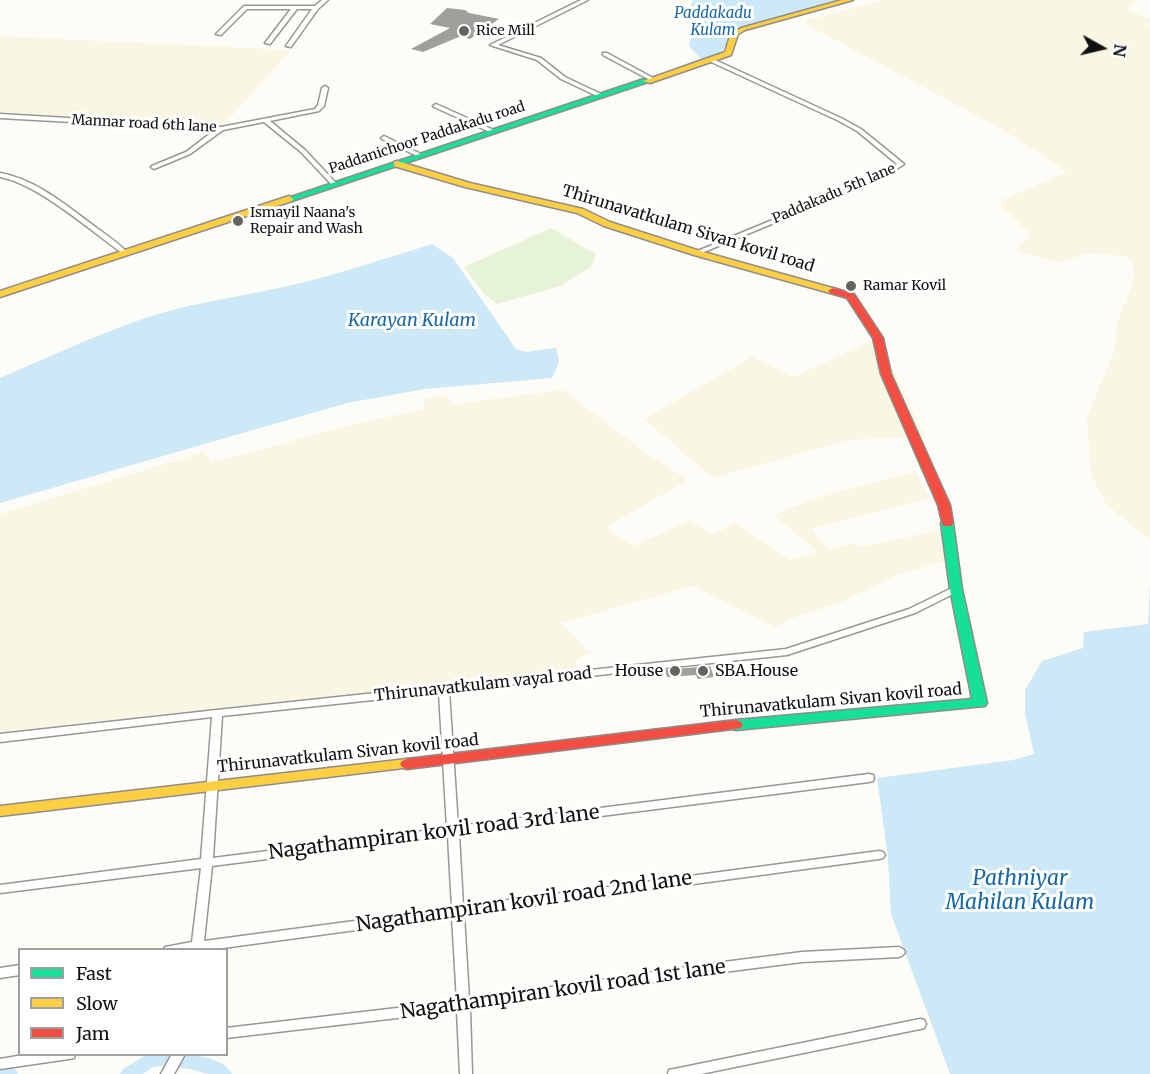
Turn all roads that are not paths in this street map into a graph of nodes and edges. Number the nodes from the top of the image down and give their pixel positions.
1 (325, 0) edge
2 (585, 0) edge
3 (850, 0) edge
4 (295, 8) junction
5 (316, 8) junction
6 (219, 34) dead end
7 (268, 43) dead end
8 (289, 45) dead end
9 (605, 54) dead end
10 (711, 60) junction
11 (652, 79) junction
12 (325, 88) dead end
13 (601, 96) junction
14 (436, 106) dead end
15 (4, 116) edge
16 (265, 120) junction
17 (0, 124) edge
18 (221, 129) junction
19 (494, 132) junction
20 (384, 138) dead end
21 (421, 156) junction
22 (397, 164) junction
23 (154, 167) dead end
24 (0, 175) edge
25 (334, 184) junction
26 (124, 252) junction
27 (697, 253) junction
28 (0, 294) edge
29 (956, 590) junction
30 (444, 690) junction
31 (217, 713) junction
32 (0, 738) edge
33 (451, 759) junction
34 (869, 778) dead end
35 (212, 786) junction
36 (0, 811) edge
37 (453, 830) junction
38 (879, 855) dead end
39 (207, 861) junction
40 (0, 889) edge
41 (458, 911) junction
42 (197, 948) edge
43 (899, 952) dead end
44 (18, 970) edge
45 (0, 973) edge
46 (464, 1005) junction
47 (920, 1024) dead end
48 (228, 1034) edge
49 (55, 1056) edge
50 (178, 1056) edge
51 (0, 1064) edge
52 (167, 1074) edge
53 (466, 1074) edge
54 (674, 1074) edge

1 - 5 street
2 - 13 street
3 - 10 street, Paddanichoor Paddakadu road
4 - 5 street
4 - 6 street
4 - 7 street
5 - 8 street
9 - 11 street
10 - 11 street, Paddanichoor Paddakadu road
10 - 27 street, Paddakadu 5th lane
11 - 13 street, Paddanichoor Paddakadu road
12 - 16 street, Mannar road 6th lane
13 - 19 street, Paddanichoor Paddakadu road
14 - 19 street
15 - 17 street
15 - 18 street, Mannar road 6th lane
16 - 18 street, Mannar road 6th lane
16 - 25 street
18 - 23 street
19 - 21 street, Paddanichoor Paddakadu road
20 - 21 street
21 - 22 street, Paddanichoor Paddakadu road
22 - 25 street, Paddanichoor Paddakadu road
22 - 27 street, Thirunavatkulam Sivan kovil road
24 - 26 street
25 - 26 street, Paddanichoor Paddakadu road
26 - 28 street, Paddanichoor Paddakadu road
27 - 29 street, Thirunavatkulam Sivan kovil road
29 - 30 street, Thirunavatkulam vayal road
29 - 33 street, Thirunavatkulam Sivan kovil road
30 - 31 street, Thirunavatkulam vayal road
30 - 33 street
31 - 32 street, Thirunavatkulam vayal road
31 - 35 street
33 - 35 street, Thirunavatkulam Sivan kovil road
33 - 37 street
34 - 37 street, Nagathampiran kovil road 3rd lane
35 - 36 street, Thirunavatkulam Sivan kovil road
35 - 39 street
37 - 39 street, Nagathampiran kovil road 3rd lane
37 - 41 street
38 - 41 street, Nagathampiran kovil road 2nd lane
39 - 40 street, Nagathampiran kovil road 3rd lane
39 - 42 street
41 - 42 street, Nagathampiran kovil road 2nd lane
41 - 46 street
43 - 46 street, Nagathampiran kovil road 1st lane
44 - 45 street
46 - 48 street, Nagathampiran kovil road 1st lane
46 - 53 street
47 - 54 street
49 - 51 street
50 - 52 street

